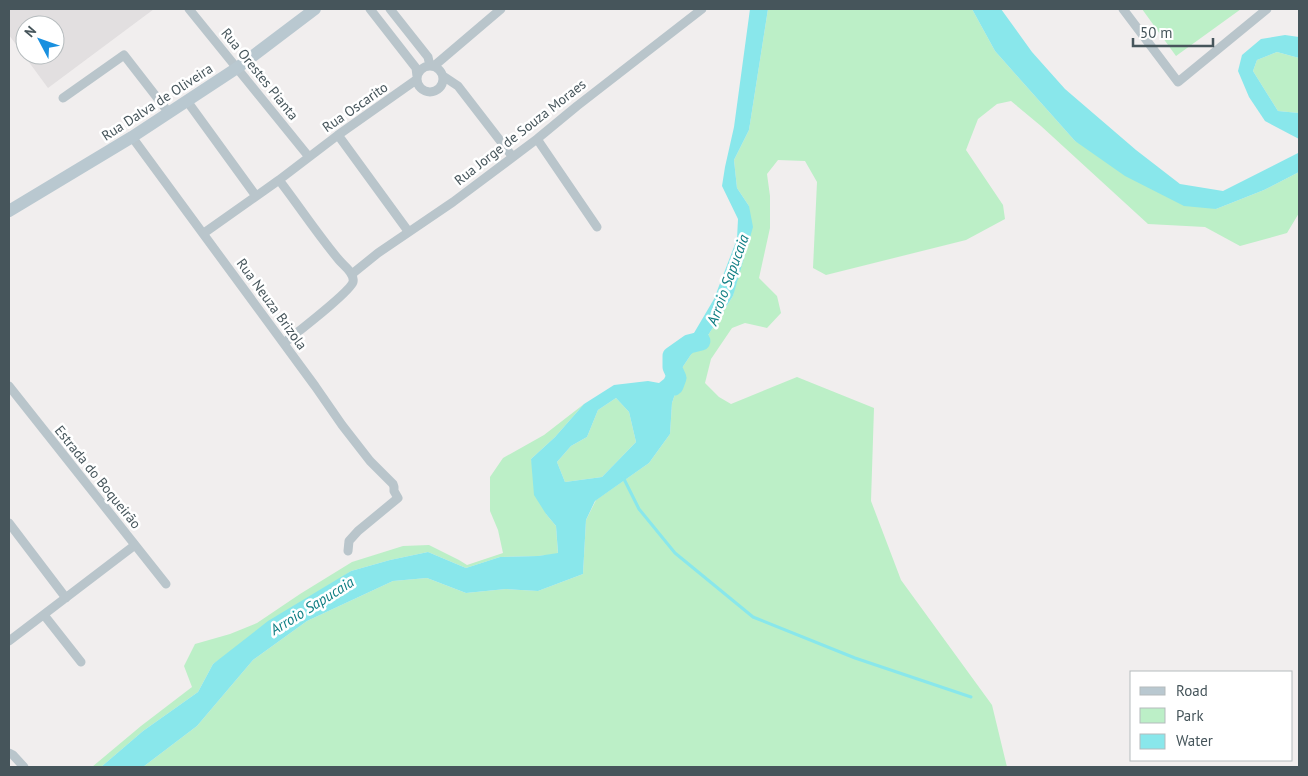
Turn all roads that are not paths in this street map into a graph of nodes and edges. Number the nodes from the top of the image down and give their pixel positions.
1 (189, 9) edge
2 (315, 9) edge
3 (370, 9) edge
4 (390, 9) edge
5 (501, 9) edge
6 (702, 9) edge
7 (1123, 9) edge
8 (1267, 9) edge
9 (432, 66) junction
10 (238, 68) junction
11 (443, 76) junction
12 (417, 78) junction
13 (64, 98) dead end
14 (187, 101) junction
15 (169, 113) junction
16 (338, 135) junction
17 (132, 137) junction
18 (537, 139) junction
19 (512, 156) junction
20 (309, 157) junction
21 (279, 180) junction
22 (256, 196) junction
23 (9, 211) edge
24 (597, 227) dead end
25 (408, 231) junction
26 (204, 234) junction
27 (352, 274) junction
28 (284, 343) junction
29 (9, 386) edge
30 (9, 523) edge
31 (135, 545) junction
32 (348, 551) dead end
33 (166, 584) dead end
34 (66, 598) junction
35 (44, 614) junction
36 (9, 641) edge
37 (81, 662) dead end
38 (9, 753) edge
39 (24, 767) edge

1 - 10 street, Rua Orestes Pianta
2 - 10 street, Rua Dalva de Oliveira
3 - 12 street
4 - 9 street
5 - 9 street
6 - 18 street, Rua Jorge de Souza Moraes
7 - 8 street
9 - 11 street
9 - 12 street
10 - 14 street, Rua Dalva de Oliveira
10 - 20 street, Rua Orestes Pianta
11 - 12 street
11 - 19 street
12 - 16 street, Rua Oscarito
13 - 15 street
14 - 15 street, Rua Dalva de Oliveira
14 - 22 street
15 - 17 street, Rua Dalva de Oliveira
16 - 20 street, Rua Oscarito
16 - 25 street
17 - 23 street, Rua Dalva de Oliveira
17 - 26 street, Rua Neuza Brizola
18 - 19 street, Rua Jorge de Souza Moraes
18 - 24 street
19 - 25 street, Rua Jorge de Souza Moraes
20 - 21 street, Rua Oscarito
21 - 22 street, Rua Oscarito
21 - 27 street
22 - 26 street, Rua Oscarito
25 - 27 street, Rua Jorge de Souza Moraes
26 - 28 street, Rua Neuza Brizola
27 - 28 street
28 - 32 street, Rua Neuza Brizola
29 - 31 street, Estrada do Boqueirão
30 - 34 street
31 - 33 street, Estrada do Boqueirão
31 - 34 street
34 - 35 street
35 - 36 street
35 - 37 street
38 - 39 street

